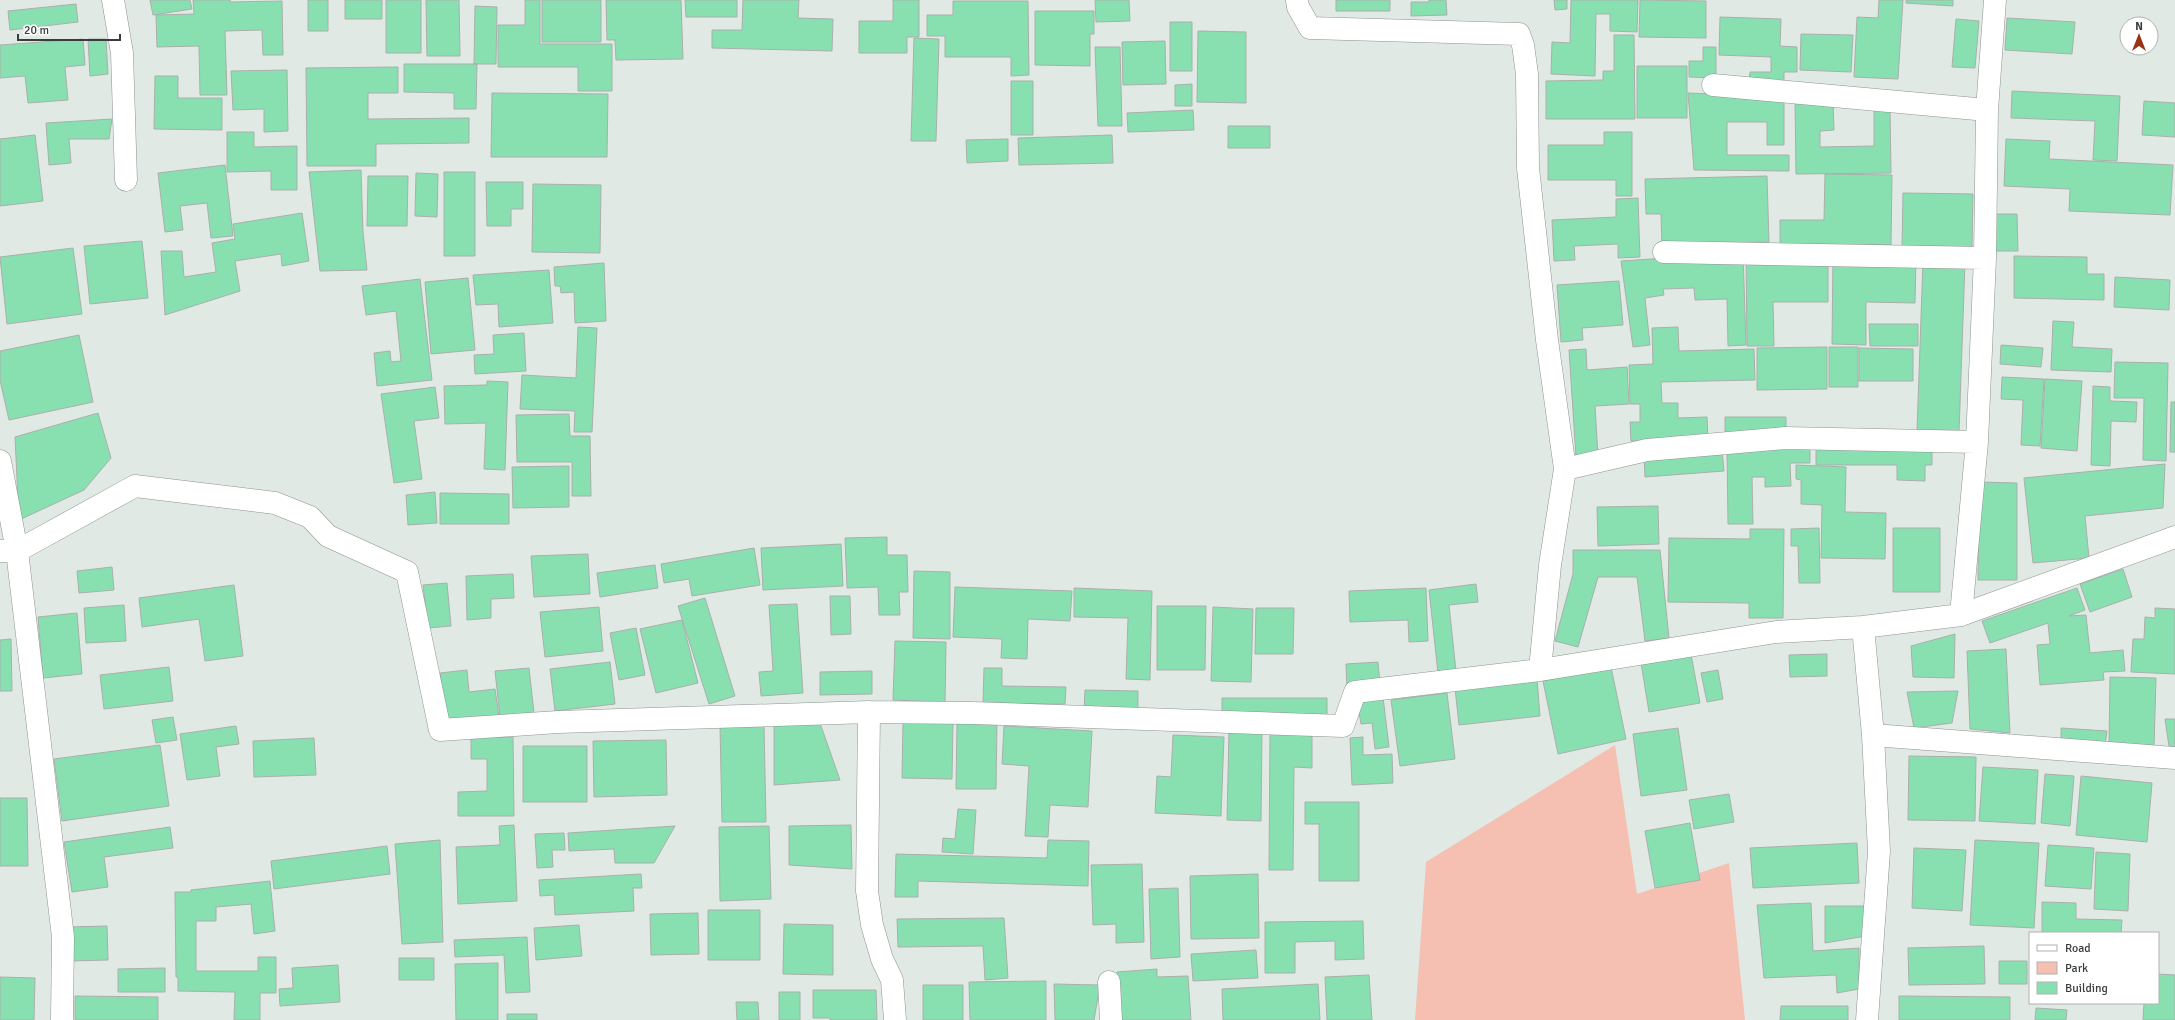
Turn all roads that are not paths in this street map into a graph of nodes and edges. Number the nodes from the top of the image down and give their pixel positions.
1 (113, 0) edge
2 (1297, 0) edge
3 (1995, 0) edge
4 (1713, 85) dead end
5 (1987, 110) junction
6 (126, 180) dead end
7 (1664, 252) dead end
8 (1985, 258) junction
9 (1977, 442) junction
10 (0, 461) edge
11 (1565, 469) junction
12 (2175, 537) edge
13 (8, 551) edge
14 (1961, 615) junction
15 (1863, 627) junction
16 (1540, 670) junction
17 (869, 712) junction
18 (1873, 735) junction
19 (2175, 758) edge
20 (1109, 982) dead end
21 (62, 1020) edge
22 (895, 1020) edge
23 (1111, 1020) edge
24 (1867, 1020) edge

1 - 6 street
2 - 11 street
3 - 5 street
4 - 5 street
5 - 8 street
7 - 8 street
8 - 9 street
9 - 11 street
9 - 14 street
10 - 13 street
11 - 16 street
12 - 14 street
13 - 17 street
13 - 21 street
14 - 15 street
15 - 16 street
15 - 18 street
16 - 17 street
17 - 22 street
18 - 19 street
18 - 24 street
20 - 23 street

